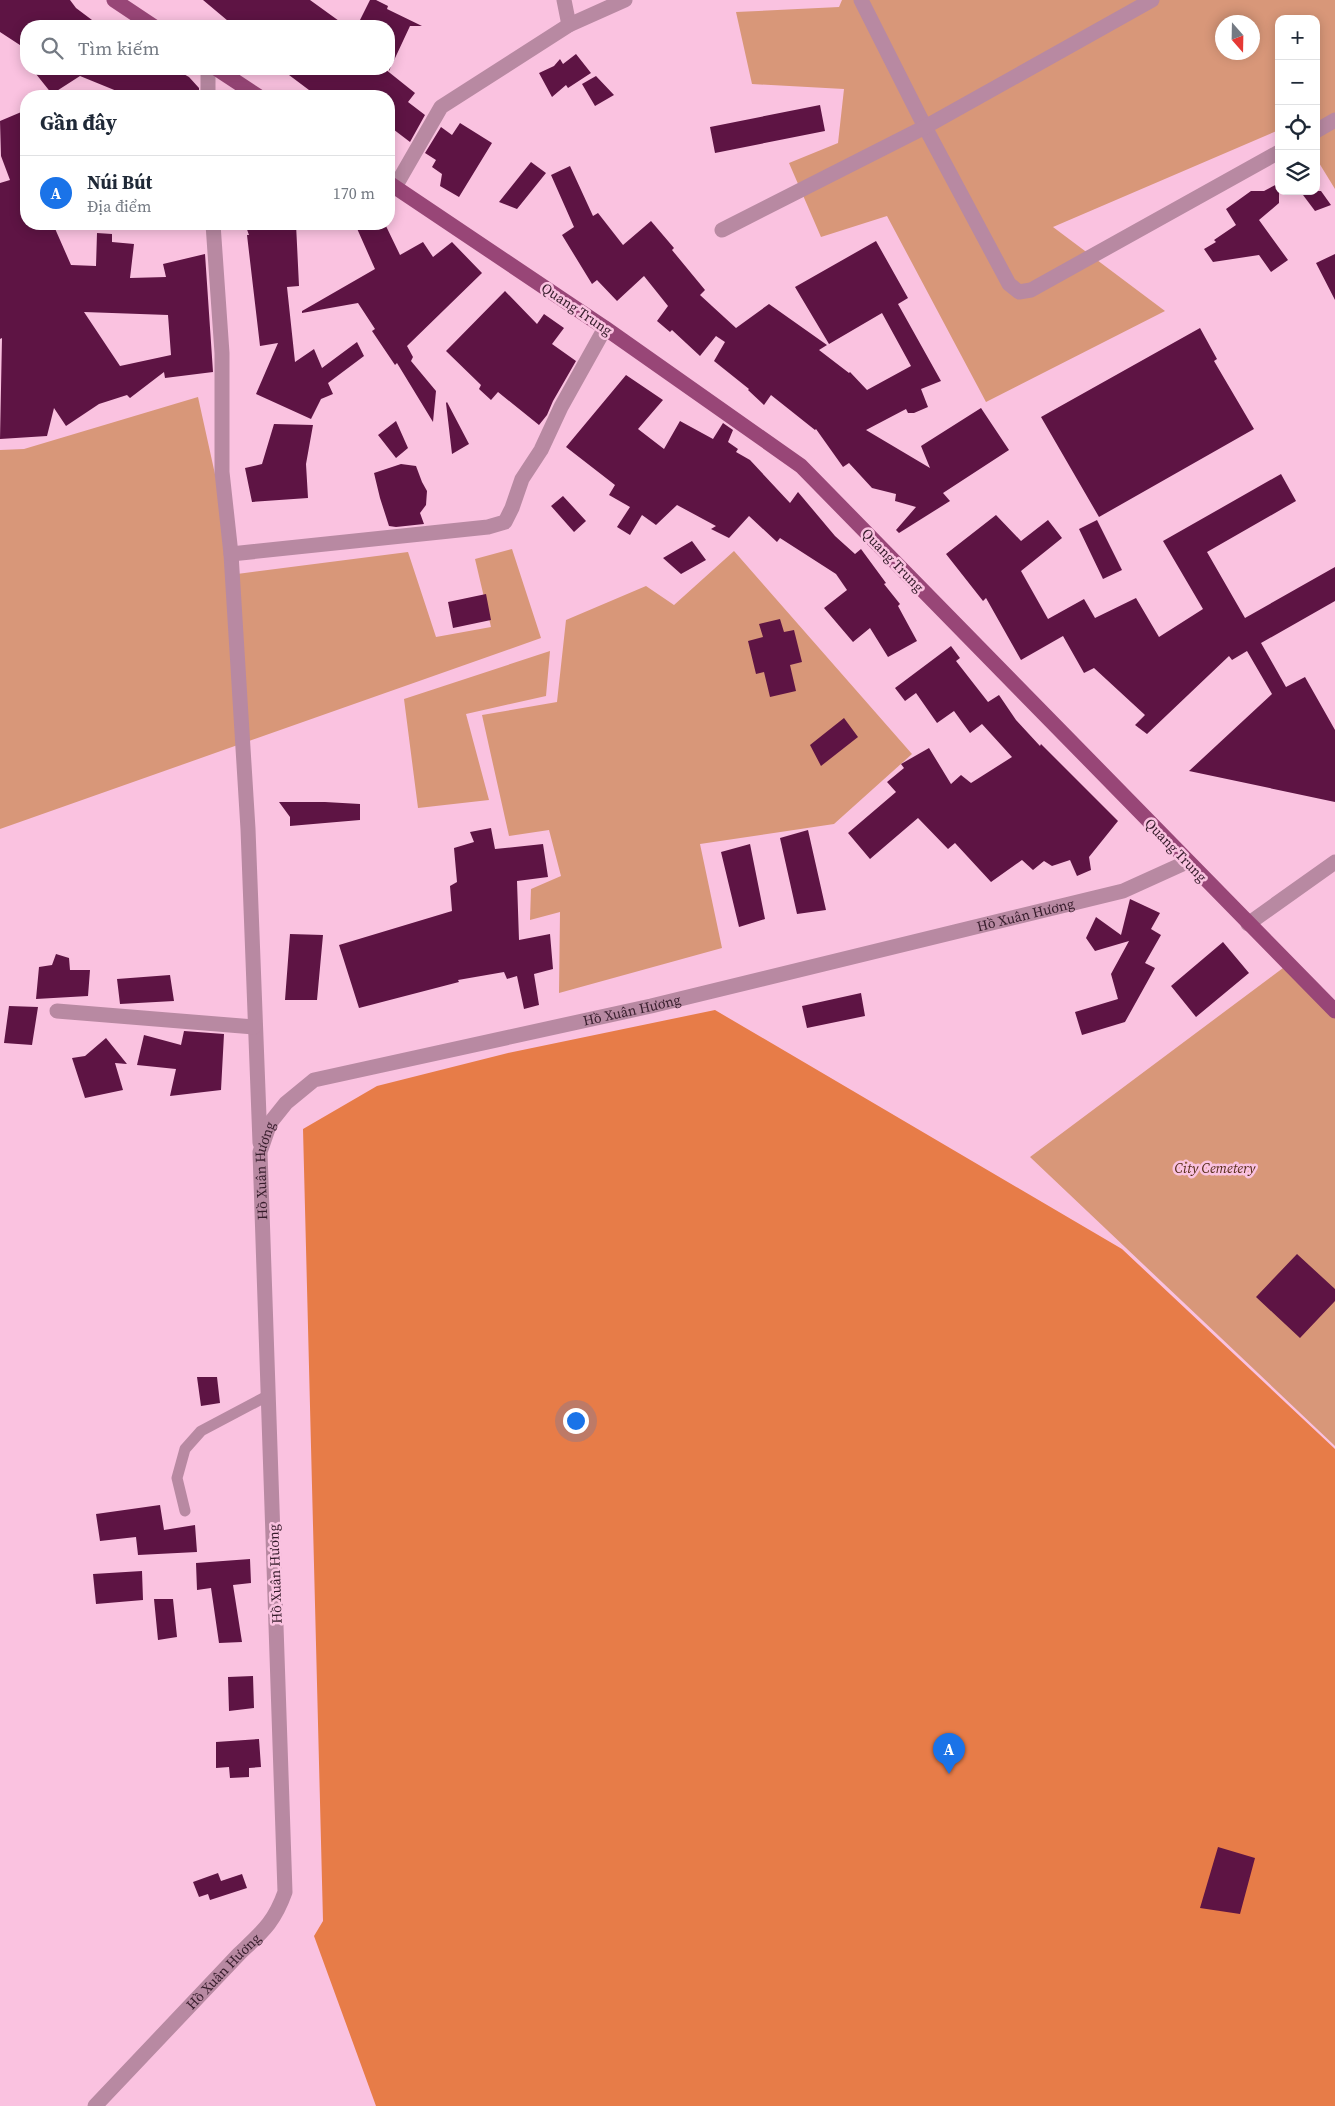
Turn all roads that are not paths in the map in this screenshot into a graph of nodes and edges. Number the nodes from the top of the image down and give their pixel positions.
1 (114, 0) edge
2 (564, 0) edge
3 (625, 0) edge
4 (861, 0) edge
5 (1152, 0) edge
6 (144, 20) edge
7 (569, 24) junction
8 (208, 75) edge
9 (226, 75) edge
10 (208, 90) edge
11 (249, 90) edge
12 (1335, 120) edge
13 (924, 127) junction
14 (1320, 129) edge
15 (1275, 154) edge
16 (395, 180) edge
17 (395, 187) edge
18 (213, 230) edge
19 (722, 230) dead end
20 (605, 328) junction
21 (230, 554) junction
22 (1187, 862) junction
23 (1335, 862) edge
24 (1248, 924) junction
25 (57, 1011) dead end
26 (1335, 1011) edge
27 (254, 1027) junction
28 (260, 1152) junction
29 (269, 1395) junction
30 (185, 1511) dead end
31 (95, 2106) edge

1 - 6 main road
2 - 7 street
3 - 7 street
4 - 13 street
5 - 13 street
7 - 16 street
8 - 10 street
9 - 11 main road
12 - 14 street
13 - 15 street
13 - 19 street
17 - 20 main road, Quang Trung
18 - 21 street
20 - 21 street
20 - 22 main road, Quang Trung
21 - 27 street
22 - 24 main road, Quang Trung
22 - 28 street, Hồ Xuân Hương
23 - 24 street
24 - 26 main road, Quang Trung
25 - 27 street
27 - 28 street
28 - 29 street, Hồ Xuân Hương
29 - 30 lane
29 - 31 street, Hồ Xuân Hương

